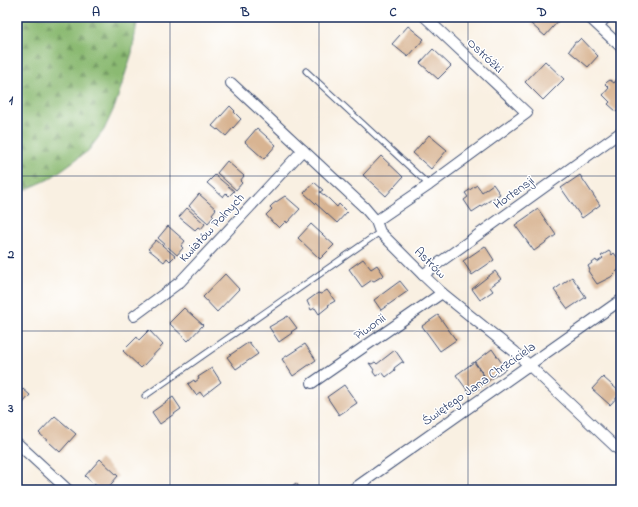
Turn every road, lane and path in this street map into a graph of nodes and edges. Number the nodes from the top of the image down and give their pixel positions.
1 (425, 17) edge
2 (589, 17) edge
3 (610, 17) edge
4 (600, 27) junction
5 (621, 46) edge
6 (306, 71) dead end
7 (231, 82) dead end
8 (621, 132) edge
9 (303, 150) junction
10 (429, 185) junction
11 (376, 221) junction
12 (380, 232) junction
13 (423, 276) junction
14 (442, 293) junction
15 (621, 300) edge
16 (134, 316) dead end
17 (528, 365) junction
18 (312, 383) dead end
19 (145, 396) dead end
20 (17, 443) edge
21 (621, 452) edge
22 (68, 490) edge
23 (352, 490) edge

1 - 10 street, Ostróżki
2 - 4 street
3 - 4 lane
4 - 5 street
6 - 10 lane
7 - 9 street, Astrów
8 - 13 street, Hortensji
9 - 11 street, Astrów
9 - 16 street, Kwiatów Polnych
10 - 11 street
11 - 12 street, Astrów
12 - 13 street, Astrów
12 - 19 lane
13 - 14 street, Astrów
14 - 17 street, Astrów
14 - 18 street, Piwonii
15 - 17 street, Świętego Jana Chrzciciela
17 - 21 street, Astrów
17 - 23 street, Świętego Jana Chrzciciela
20 - 22 street

